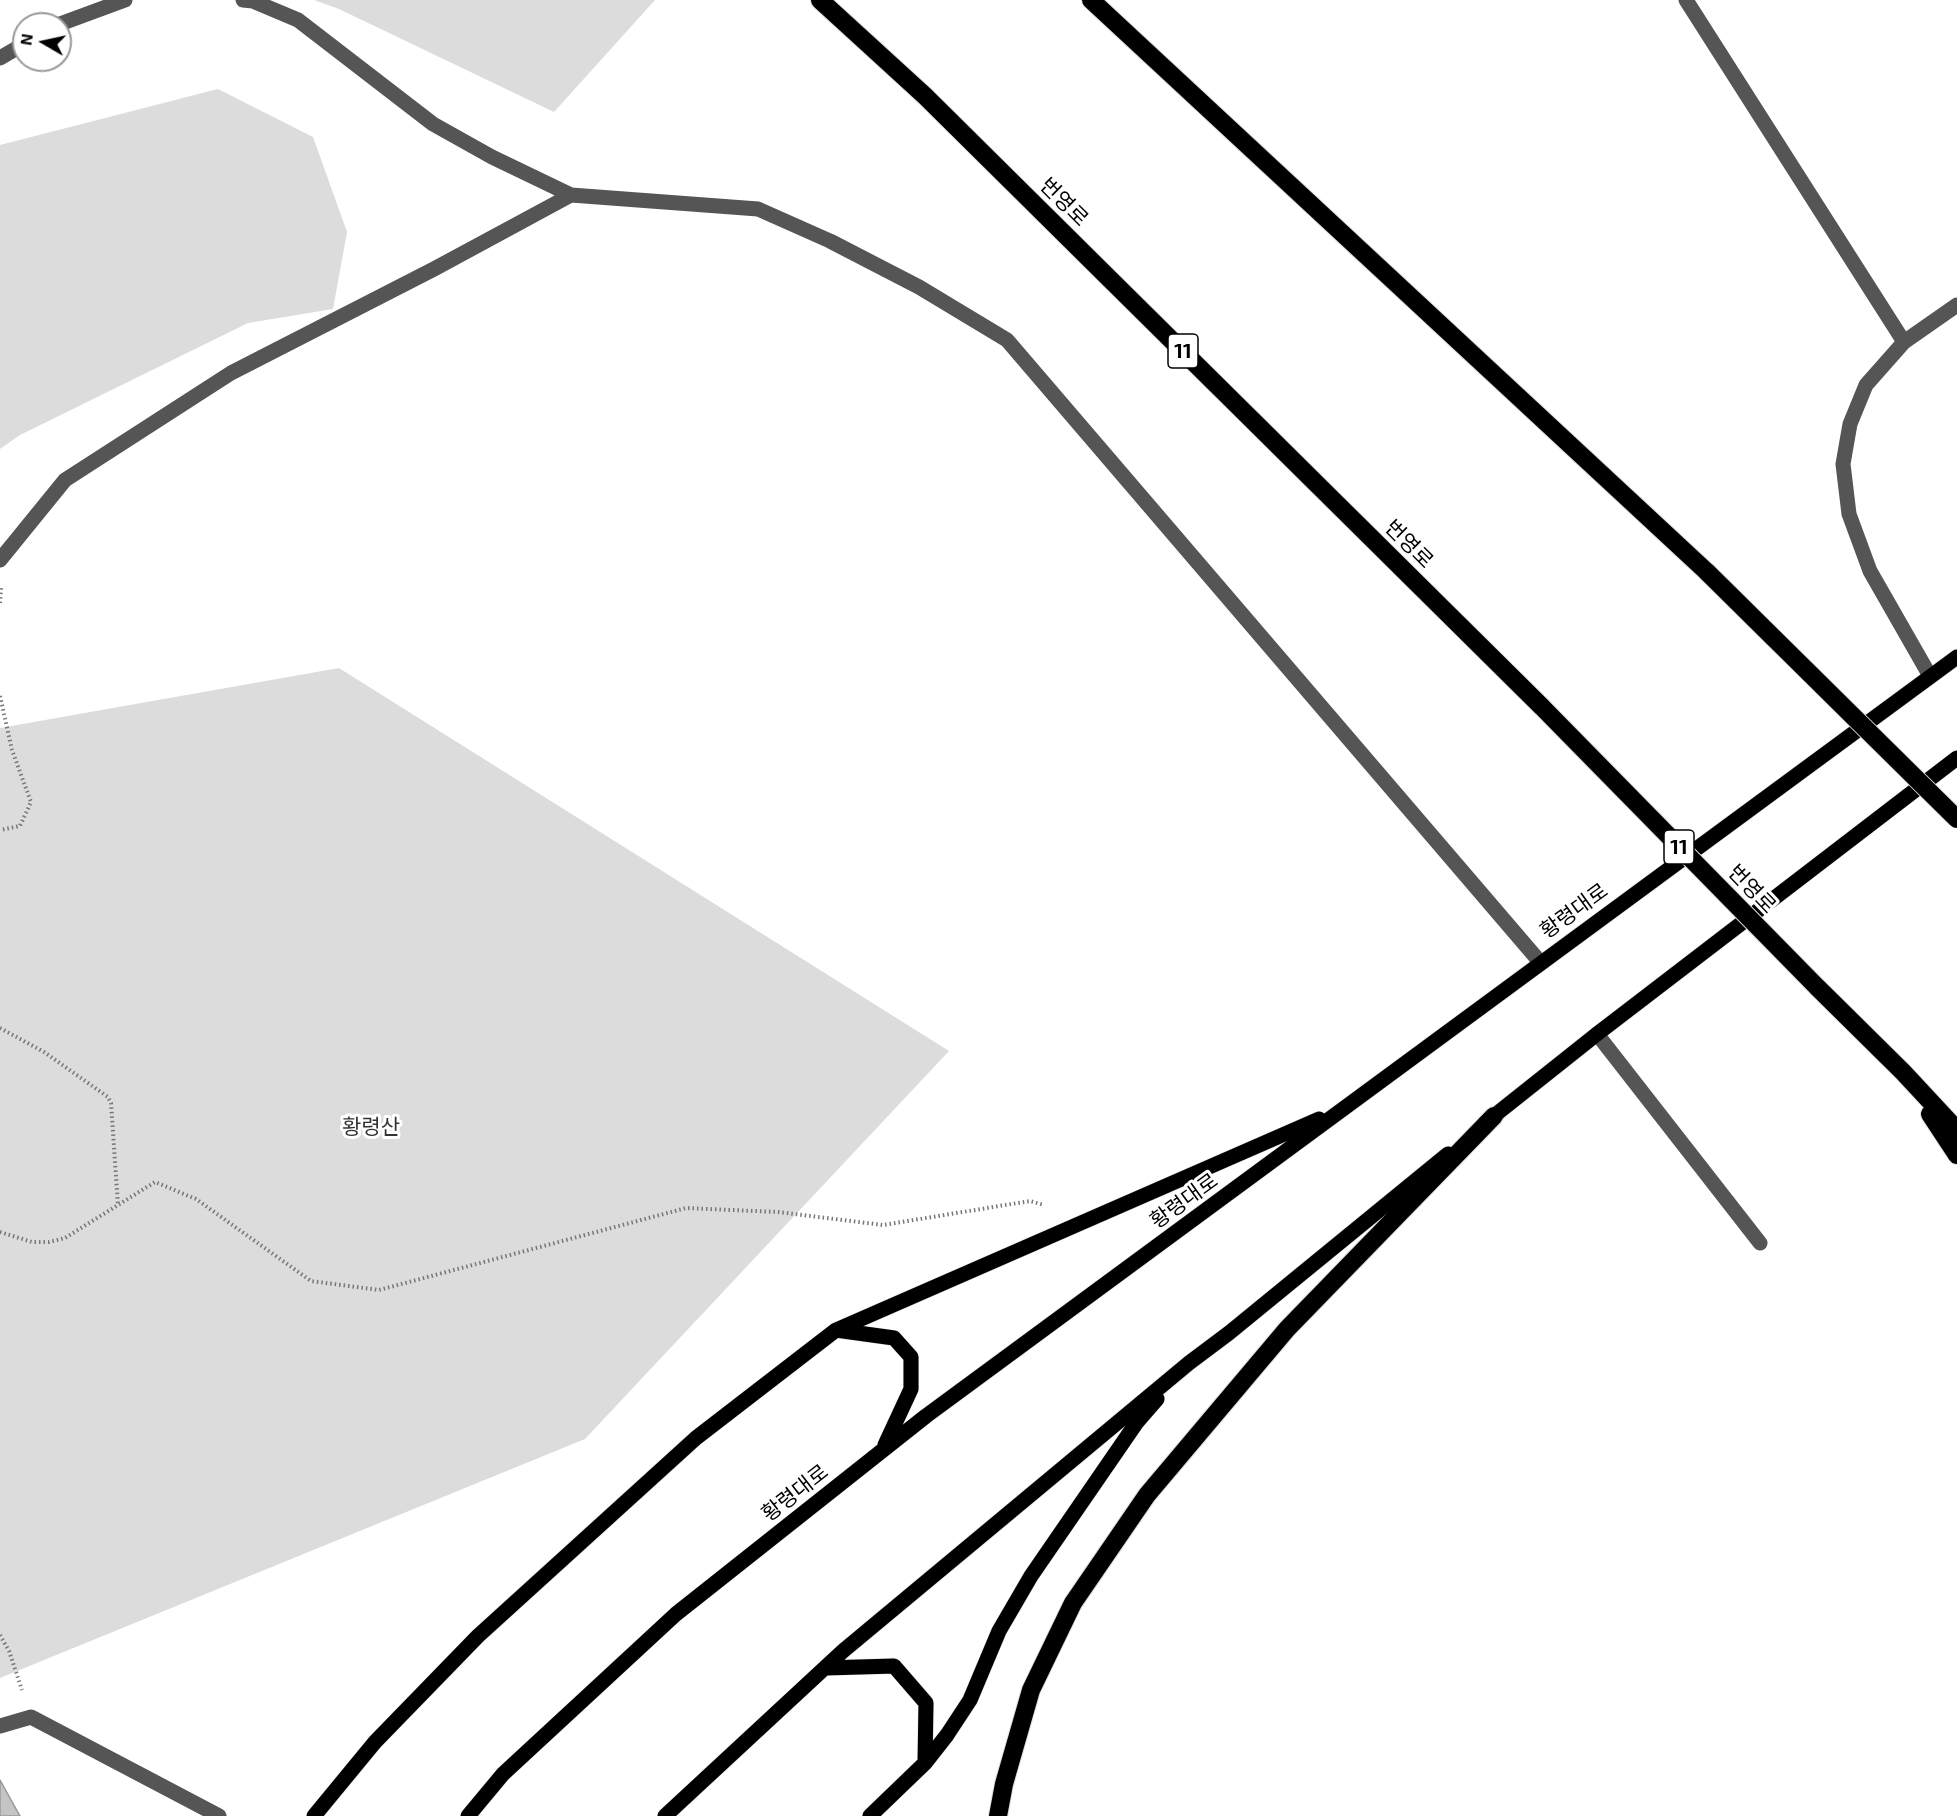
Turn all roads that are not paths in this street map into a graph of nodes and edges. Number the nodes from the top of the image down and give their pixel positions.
1 (125, 0) edge
2 (243, 0) edge
3 (820, 0) edge
4 (1091, 0) edge
5 (1686, 0) edge
6 (72, 20) edge
7 (571, 195) junction
8 (1957, 305) edge
9 (1904, 342) junction
10 (0, 560) edge
11 (1957, 657) edge
12 (1930, 676) junction
13 (1957, 758) edge
14 (1957, 819) edge
15 (1540, 962) junction
16 (1597, 1034) junction
17 (1903, 1072) junction
18 (1344, 1108) junction
19 (1494, 1116) junction
20 (1957, 1130) edge
21 (1957, 1155) edge
22 (1760, 1243) dead end
23 (836, 1330) junction
24 (1189, 1363) junction
25 (883, 1450) junction
26 (825, 1668) junction
27 (0, 1726) edge
28 (925, 1763) junction
29 (219, 1816) edge
30 (314, 1816) edge
31 (468, 1816) edge
32 (664, 1816) edge
33 (870, 1816) edge
34 (998, 1816) edge

1 - 6 street
2 - 7 street
3 - 17 highway, 번영로 / 11, bridge
4 - 14 highway, bridge
5 - 9 street
7 - 10 street
7 - 15 street
8 - 9 street
9 - 12 street
11 - 12 main road, 황령대로
12 - 15 main road, 황령대로
13 - 16 main road
15 - 18 main road, 황령대로
16 - 19 main road
16 - 22 street
17 - 20 highway, 번영로 / 11
17 - 21 highway
18 - 23 main road
18 - 25 main road, 황령대로
19 - 24 main road
19 - 34 highway
23 - 25 main road
23 - 30 main road
24 - 26 main road
24 - 28 main road
25 - 31 main road, 황령대로
26 - 28 main road
26 - 32 main road
27 - 29 street
28 - 33 main road

